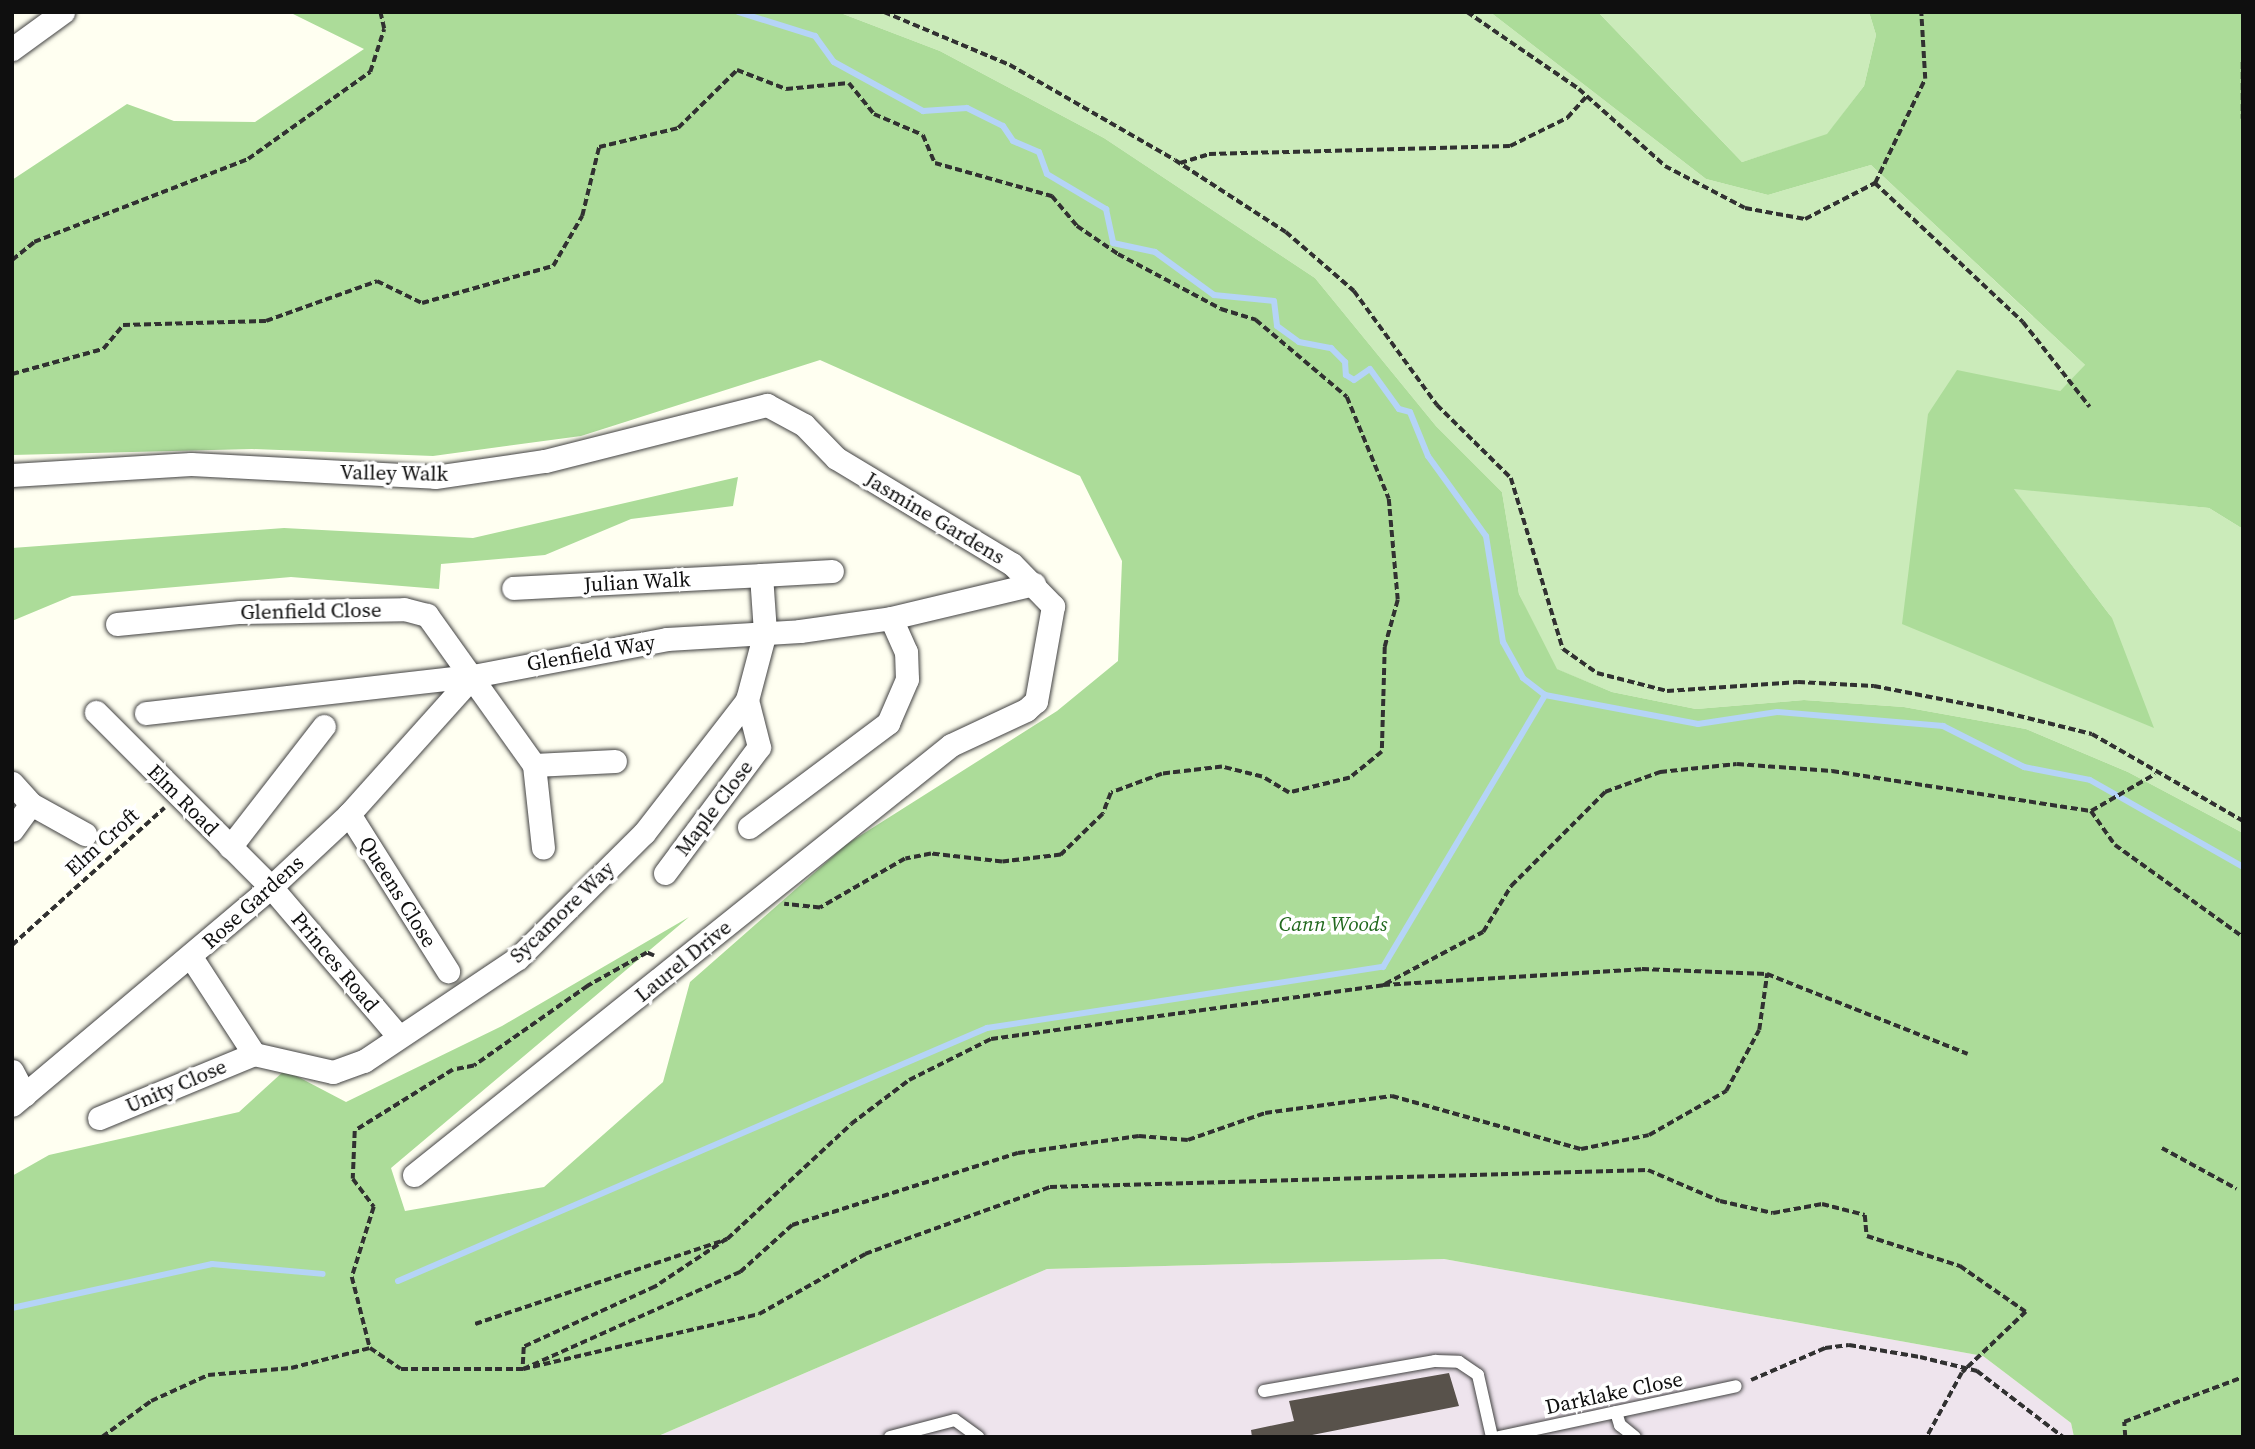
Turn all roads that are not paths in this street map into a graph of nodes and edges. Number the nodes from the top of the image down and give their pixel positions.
1 (63, 12) edge
2 (12, 49) edge
3 (804, 425) joint
4 (12, 475) edge
5 (832, 571) dead end
6 (761, 575) junction
7 (1034, 584) junction
8 (513, 588) dead end
9 (891, 618) junction
10 (117, 624) dead end
11 (765, 632) junction
12 (473, 676) junction
13 (747, 700) junction
14 (1036, 701) joint
15 (96, 712) dead end
16 (146, 713) dead end
17 (324, 726) dead end
18 (615, 761) dead end
19 (534, 765) junction
20 (12, 783) edge
21 (31, 804) junction
22 (349, 814) junction
23 (749, 827) dead end
24 (12, 830) edge
25 (85, 834) dead end
26 (230, 847) junction
27 (543, 848) dead end
28 (665, 873) dead end
29 (271, 887) junction
30 (191, 957) junction
31 (448, 971) dead end
32 (399, 1037) junction
33 (254, 1054) junction
34 (12, 1071) edge
35 (19, 1100) edge
36 (99, 1118) dead end
37 (414, 1175) dead end
38 (1736, 1387) road end
39 (1264, 1391) dead end
40 (1616, 1412) junction
41 (890, 1437) edge
42 (978, 1437) edge
43 (1493, 1437) edge
44 (1499, 1437) edge
45 (1635, 1437) edge

1 - 2 street
3 - 4 street, Valley Walk
3 - 7 street, Jasmine Gardens
5 - 6 street, Julian Walk
6 - 8 street, Julian Walk
6 - 11 street
7 - 9 street, Glenfield Way
7 - 14 street, Jasmine Gardens
9 - 11 street, Glenfield Way
9 - 23 street
10 - 12 street, Glenfield Close
11 - 12 street, Glenfield Way
11 - 13 street, Sycamore Way
12 - 16 street, Glenfield Way
12 - 19 street, Glenfield Close
12 - 22 street, Rose Gardens
13 - 28 street, Maple Close
13 - 32 street, Sycamore Way
14 - 37 street, Laurel Drive
15 - 26 street, Elm Road
17 - 26 street
18 - 19 street
19 - 27 street
20 - 21 street
21 - 24 street
21 - 25 street
22 - 29 street, Rose Gardens
22 - 31 street, Queens Close
26 - 29 street, Elm Road
29 - 30 street, Rose Gardens
29 - 32 street, Princes Road
30 - 33 street
30 - 35 street, Rose Gardens
32 - 33 street, Sycamore Way
33 - 36 street, Unity Close
34 - 35 street
38 - 40 lane, Darklake Close
39 - 43 lane
40 - 44 lane, Darklake Close
40 - 45 lane
41 - 42 lane

